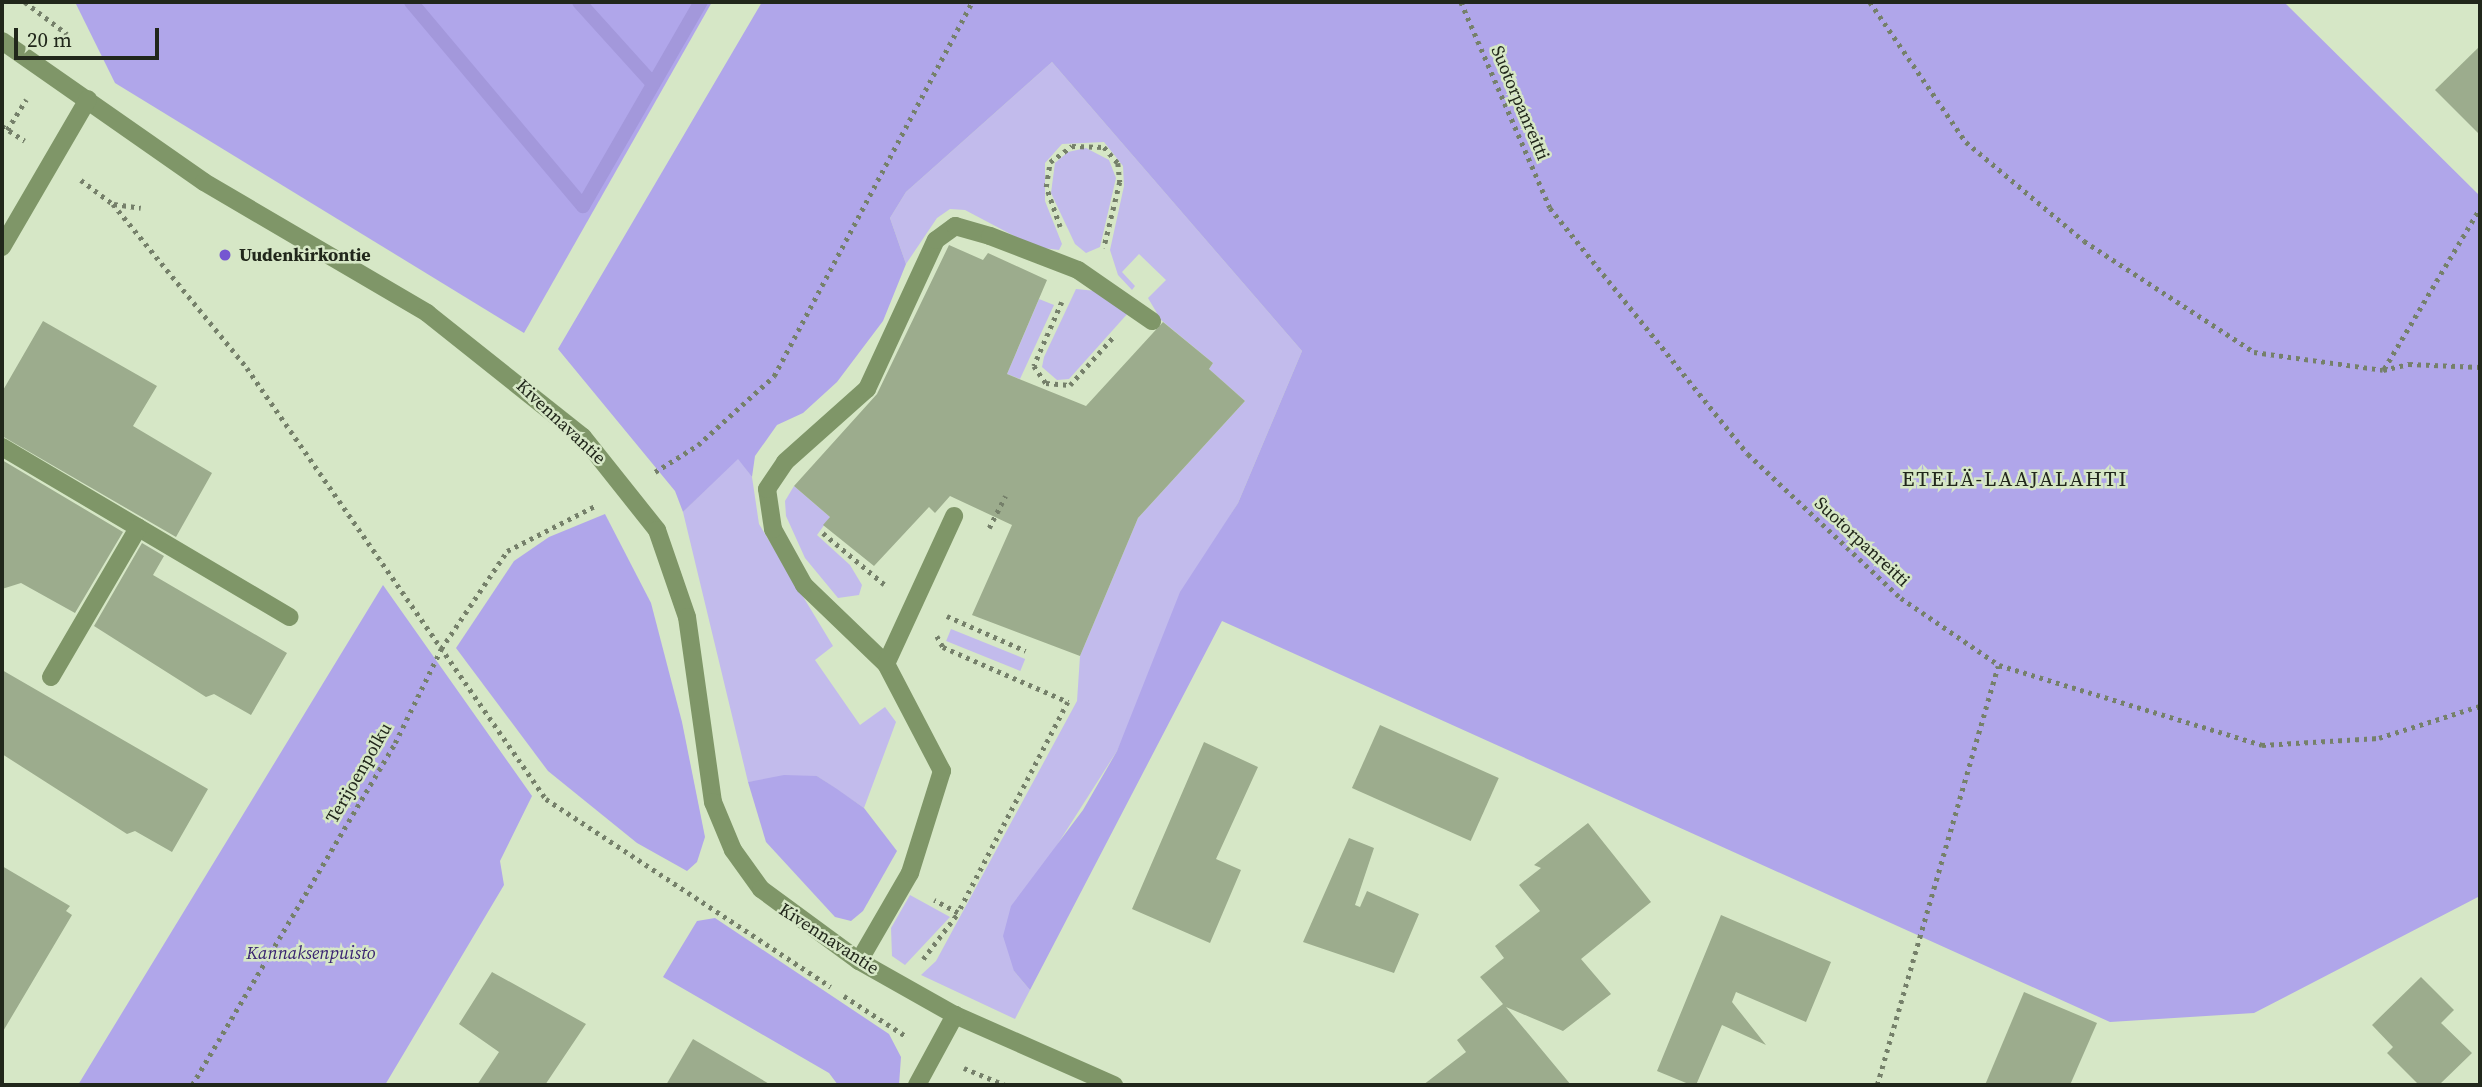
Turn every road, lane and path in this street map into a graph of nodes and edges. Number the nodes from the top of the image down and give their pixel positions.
1 (972, 2) edge
2 (1461, 2) edge
3 (1870, 2) edge
4 (2, 41) edge
5 (88, 99) junction
6 (2, 126) edge
7 (54, 159) junction
8 (113, 204) junction
9 (141, 208) dead end
10 (2480, 208) edge
11 (2, 247) edge
12 (1078, 270) junction
13 (1145, 315) joint
14 (2479, 366) edge
15 (2383, 370) junction
16 (2, 447) edge
17 (628, 488) junction
18 (1005, 496) dead end
19 (585, 511) dead end
20 (954, 516) dead end
21 (138, 528) junction
22 (987, 532) dead end
23 (823, 533) dead end
24 (952, 604) dead end
25 (911, 608) junction
26 (946, 616) junction
27 (289, 617) dead end
28 (441, 649) junction
29 (1026, 651) dead end
30 (886, 664) junction
31 (1998, 665) junction
32 (51, 677) dead end
33 (2480, 706) edge
34 (904, 883) junction
35 (958, 913) junction
36 (859, 961) junction
37 (903, 986) junction
38 (955, 1015) junction
39 (881, 1020) junction
40 (935, 1056) junction
41 (192, 1085) edge
42 (917, 1085) edge
43 (1005, 1085) edge
44 (1114, 1085) edge
45 (1877, 1085) edge

1 - 17 path
2 - 31 path, Suotorpanreitti
3 - 15 path
4 - 5 street, Kivennavantie
5 - 7 street
5 - 17 street, Kivennavantie
6 - 7 path
7 - 8 path
7 - 11 street
8 - 9 path
8 - 28 path
10 - 15 path
12 - 12 path
12 - 13 street
12 - 13 path
12 - 30 street
14 - 15 path
16 - 21 street
17 - 36 street, Kivennavantie
18 - 22 path
19 - 28 path, Terijoenpolku
20 - 25 street
21 - 27 street
21 - 32 street
23 - 25 path
24 - 26 path
25 - 30 street
26 - 29 path
26 - 35 path
28 - 39 path
28 - 41 path, Terijoenpolku
30 - 34 street
31 - 33 path, Suotorpanreitti
31 - 45 path
34 - 35 path
34 - 36 street
35 - 37 path
36 - 37 street, Kivennavantie
37 - 38 street, Kivennavantie
37 - 39 path
38 - 40 street
38 - 44 street, Kivennavantie
39 - 40 path
40 - 42 street
40 - 43 path

